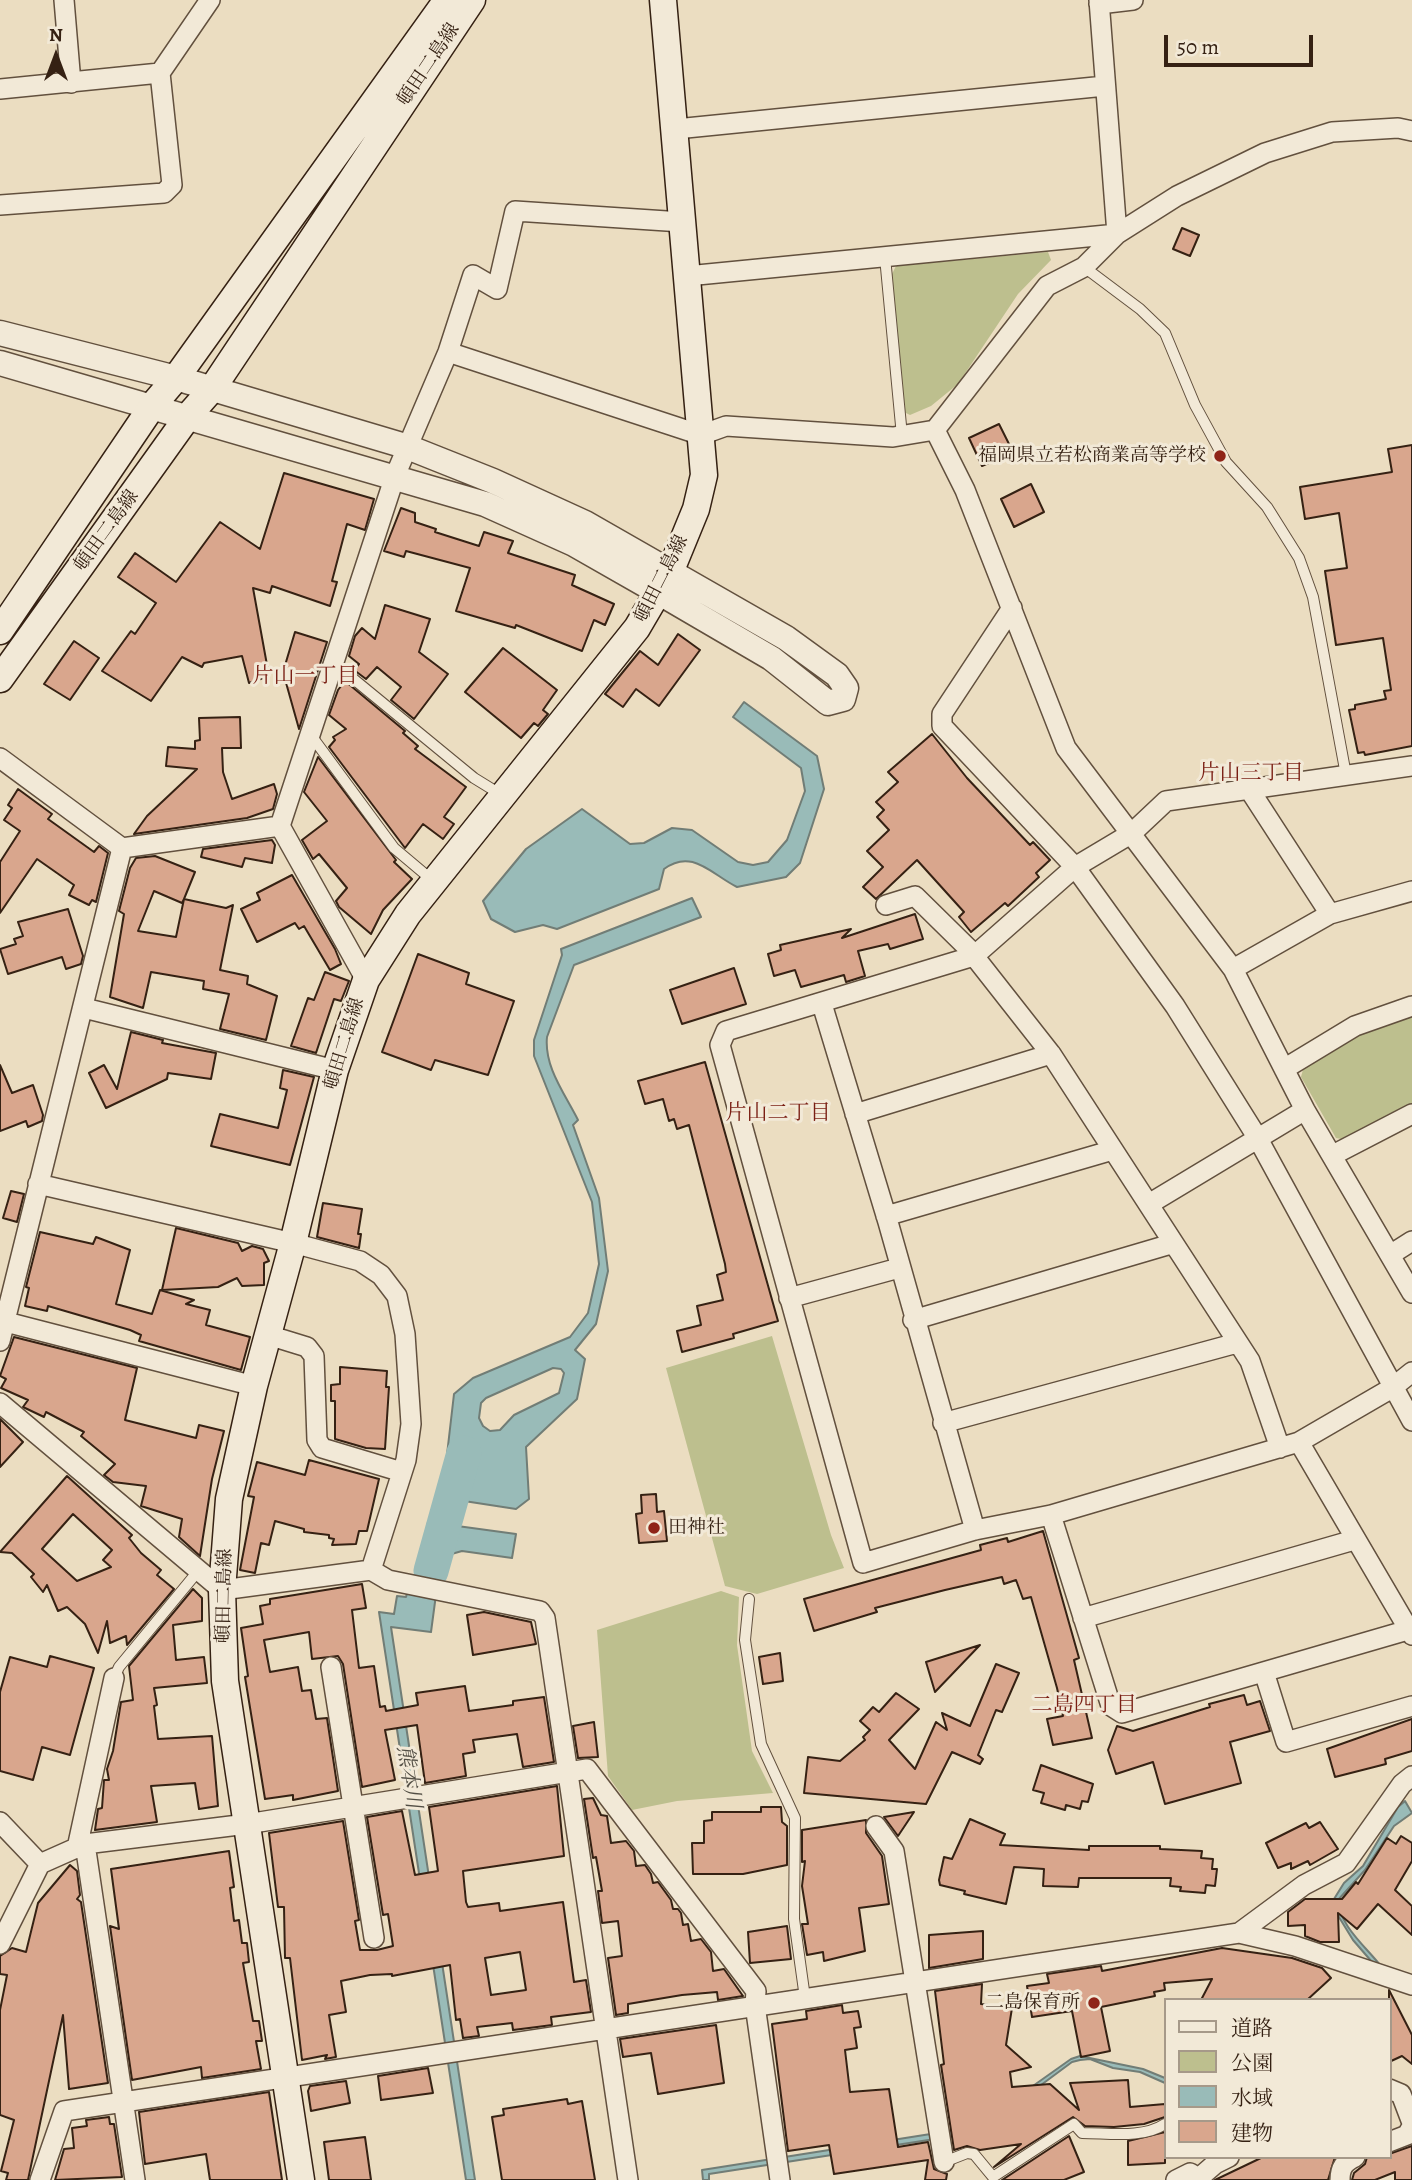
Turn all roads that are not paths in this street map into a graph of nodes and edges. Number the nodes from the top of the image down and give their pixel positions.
1 (64, 0) edge
2 (210, 0) edge
3 (447, 0) edge
4 (472, 0) edge
5 (663, 0) edge
6 (1133, 0) edge
7 (1099, 2) edge
8 (160, 74) junction
9 (71, 83) junction
10 (1105, 86) junction
11 (0, 89) edge
12 (676, 128) junction
13 (1412, 131) edge
14 (0, 205) edge
15 (682, 222) junction
16 (1117, 234) junction
17 (885, 257) junction
18 (1084, 267) junction
19 (687, 276) junction
20 (0, 333) edge
21 (448, 352) junction
22 (0, 362) edge
23 (176, 378) junction
24 (212, 389) junction
25 (153, 405) junction
26 (189, 415) junction
27 (935, 430) junction
28 (701, 435) junction
29 (902, 436) junction
30 (405, 446) junction
31 (395, 476) junction
32 (664, 581) junction
33 (1012, 608) junction
34 (0, 631) edge
35 (333, 663) junction
36 (0, 679) edge
37 (310, 733) junction
38 (0, 758) edge
39 (1412, 766) edge
40 (1346, 775) junction
41 (1249, 789) junction
42 (503, 796) junction
43 (279, 826) junction
44 (1132, 833) junction
45 (122, 848) junction
46 (1075, 867) junction
47 (434, 882) junction
48 (1412, 891) edge
49 (886, 905) dead end
50 (1330, 914) junction
51 (975, 956) junction
52 (1233, 969) junction
53 (366, 980) junction
54 (822, 1004) junction
55 (1412, 1006) edge
56 (84, 1009) junction
57 (1051, 1054) junction
58 (1284, 1069) junction
59 (335, 1070) junction
60 (1305, 1110) junction
61 (855, 1114) junction
62 (1412, 1114) edge
63 (1257, 1137) junction
64 (1113, 1150) junction
65 (1334, 1155) junction
66 (38, 1184) junction
67 (1149, 1204) junction
68 (886, 1216) junction
69 (1412, 1241) edge
70 (293, 1243) junction
71 (1171, 1244) junction
72 (1390, 1255) junction
73 (900, 1268) junction
74 (1412, 1293) edge
75 (789, 1298) junction
76 (913, 1320) junction
77 (3, 1332) edge
78 (268, 1335) junction
79 (1237, 1343) junction
80 (1412, 1372) edge
81 (254, 1386) junction
82 (1392, 1388) junction
83 (0, 1403) edge
84 (1412, 1421) edge
85 (943, 1423) junction
86 (1290, 1445) junction
87 (402, 1472) junction
88 (1051, 1515) junction
89 (975, 1530) junction
90 (1354, 1539) junction
91 (199, 1570) junction
92 (371, 1570) junction
93 (222, 1590) junction
94 (749, 1599) dead end
95 (1083, 1618) junction
96 (1410, 1632) edge
97 (331, 1667) dead end
98 (1264, 1672) junction
99 (114, 1678) joint
100 (1412, 1706) edge
101 (566, 1772) junction
102 (1412, 1776) edge
103 (352, 1806) junction
104 (0, 1822) edge
105 (247, 1824) junction
106 (876, 1826) dead end
107 (81, 1846) junction
108 (40, 1864) junction
109 (1239, 1933) junction
110 (374, 1938) dead end
111 (0, 1944) edge
112 (916, 1982) junction
113 (1412, 1985) edge
114 (805, 1998) junction
115 (755, 2005) junction
116 (605, 2026) junction
117 (285, 2076) junction
118 (1391, 2090) edge
119 (124, 2102) junction
120 (1412, 2124) edge
121 (1164, 2125) edge
122 (1391, 2141) edge
123 (1225, 2159) edge
124 (1351, 2159) edge
125 (944, 2162) joint
126 (1200, 2179) edge
127 (40, 2180) edge
128 (135, 2180) edge
129 (301, 2180) edge
130 (628, 2180) edge
131 (780, 2180) edge
132 (1176, 2180) edge
133 (1340, 2180) edge

1 - 9 street
2 - 8 street
3 - 23 main road, 頓田二島線
4 - 24 main road, 頓田二島線
5 - 12 main road, 頓田二島線
6 - 7 street
7 - 10 street
8 - 9 street
8 - 14 street
9 - 11 street
10 - 12 street
10 - 16 street
12 - 15 main road, 頓田二島線
13 - 16 street
15 - 19 main road, 頓田二島線
15 - 21 street
16 - 17 street
16 - 18 street
17 - 19 street
17 - 29 lane
18 - 27 street
18 - 40 lane
19 - 28 main road, 頓田二島線
20 - 23 street
21 - 28 street
21 - 30 street
22 - 25 street
23 - 24 street
23 - 25 main road, 頓田二島線
24 - 26 main road, 頓田二島線
24 - 30 street
25 - 26 street
25 - 34 main road, 頓田二島線
26 - 31 street
26 - 36 main road, 頓田二島線
27 - 29 street
27 - 33 street
28 - 29 street
28 - 32 main road, 頓田二島線
30 - 31 street
30 - 32 street
31 - 32 street
31 - 35 street
32 - 32 street
32 - 42 main road, 頓田二島線
33 - 44 street
33 - 46 street
35 - 37 street
35 - 42 lane
37 - 43 street
37 - 47 lane
38 - 45 street
39 - 40 street
40 - 41 street
41 - 44 street
41 - 50 street
42 - 47 main road, 頓田二島線
43 - 45 street
43 - 53 street
44 - 46 street
44 - 52 street
45 - 56 street
46 - 51 street
46 - 63 street
47 - 53 main road, 頓田二島線
48 - 50 street
49 - 51 street
50 - 52 street
51 - 54 street
51 - 57 street
52 - 58 street
53 - 59 main road, 頓田二島線
54 - 61 street
54 - 75 street
55 - 58 street
56 - 59 street
56 - 66 street
57 - 61 street
57 - 64 street
58 - 60 street
59 - 70 main road, 頓田二島線
60 - 63 street
60 - 65 street
61 - 68 street
62 - 65 street
63 - 67 street
63 - 82 street
64 - 67 street
64 - 68 street
65 - 72 street
66 - 70 street
66 - 77 street
67 - 71 street
68 - 73 street
69 - 72 street
70 - 78 main road, 頓田二島線
70 - 87 street
71 - 76 street
71 - 79 street
72 - 74 street
73 - 75 street
73 - 76 street
75 - 89 street
76 - 85 street
77 - 81 street
78 - 81 main road, 頓田二島線
78 - 87 street
79 - 85 street
79 - 86 street
80 - 82 street
81 - 93 main road, 頓田二島線
82 - 84 street
82 - 86 street
83 - 91 street
85 - 89 street
86 - 88 street
86 - 90 street
87 - 92 street
88 - 89 street
88 - 95 street
90 - 95 street
90 - 96 street
91 - 93 street
91 - 99 lane
92 - 93 street
92 - 101 street
93 - 105 main road, 頓田二島線
94 - 114 lane
95 - 98 street
96 - 98 street
97 - 103 street
98 - 100 street
99 - 107 street
101 - 103 street
101 - 115 street
101 - 116 street
102 - 109 street
103 - 105 street
103 - 110 street
104 - 108 street
105 - 107 street
105 - 117 main road, 頓田二島線
106 - 112 street
107 - 108 street
107 - 119 street
108 - 111 street
109 - 112 street
109 - 113 street
112 - 114 street
112 - 125 street
114 - 115 street
115 - 116 street
115 - 131 street
116 - 117 street
116 - 130 street
117 - 119 street
117 - 129 main road, 頓田二島線
118 - 120 street
119 - 127 street
119 - 128 street
120 - 122 street
121 - 125 lane
123 - 126 street
124 - 133 street
126 - 132 street

